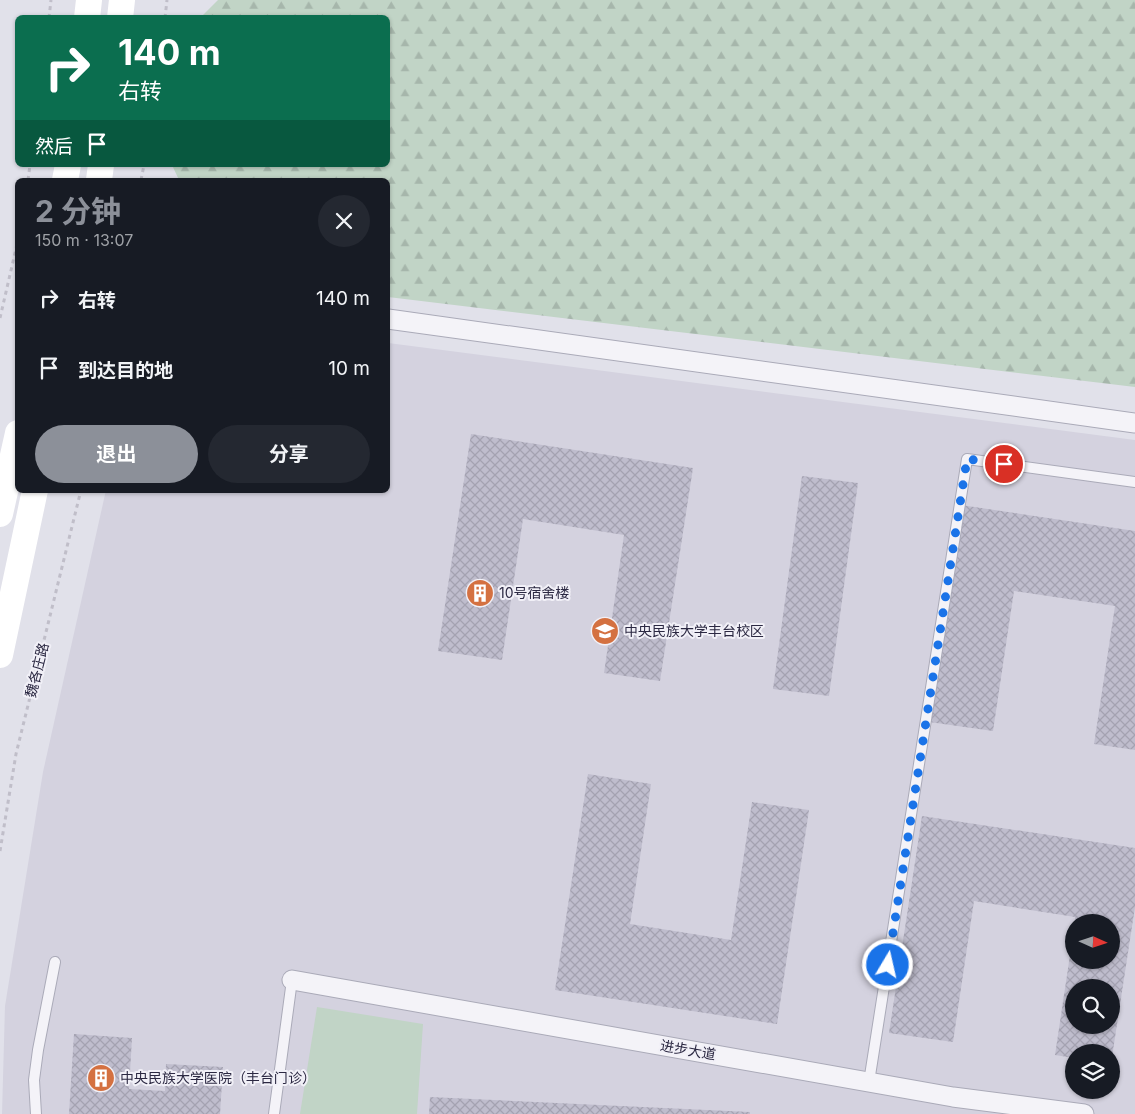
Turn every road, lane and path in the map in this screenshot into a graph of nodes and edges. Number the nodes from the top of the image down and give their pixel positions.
1 (51, 0) edge
2 (90, 0) edge
3 (122, 0) edge
4 (167, 0) edge
5 (49, 15) edge
6 (88, 15) edge
7 (120, 15) edge
8 (165, 15) edge
9 (15, 253) edge
10 (0, 318) edge
11 (390, 319) edge
12 (1135, 423) edge
13 (15, 446) edge
14 (1135, 482) edge
15 (34, 493) edge
16 (79, 493) edge
17 (0, 514) edge
18 (0, 655) edge
19 (0, 851) edge
20 (55, 962) dead end
21 (292, 980) joint
22 (869, 1082) junction
23 (953, 1106) edge
24 (36, 1114) edge
25 (274, 1114) edge
26 (1084, 1114) edge

1 - 5 path
2 - 6 main road
3 - 7 main road
4 - 8 path
9 - 10 path
11 - 12 street
13 - 17 main road
14 - 22 lane
15 - 18 main road
16 - 19 path, 魏各庄路
20 - 24 lane
21 - 22 street, 进步大道
21 - 25 lane
22 - 23 street, 进步大道
23 - 26 street, 进步大道

